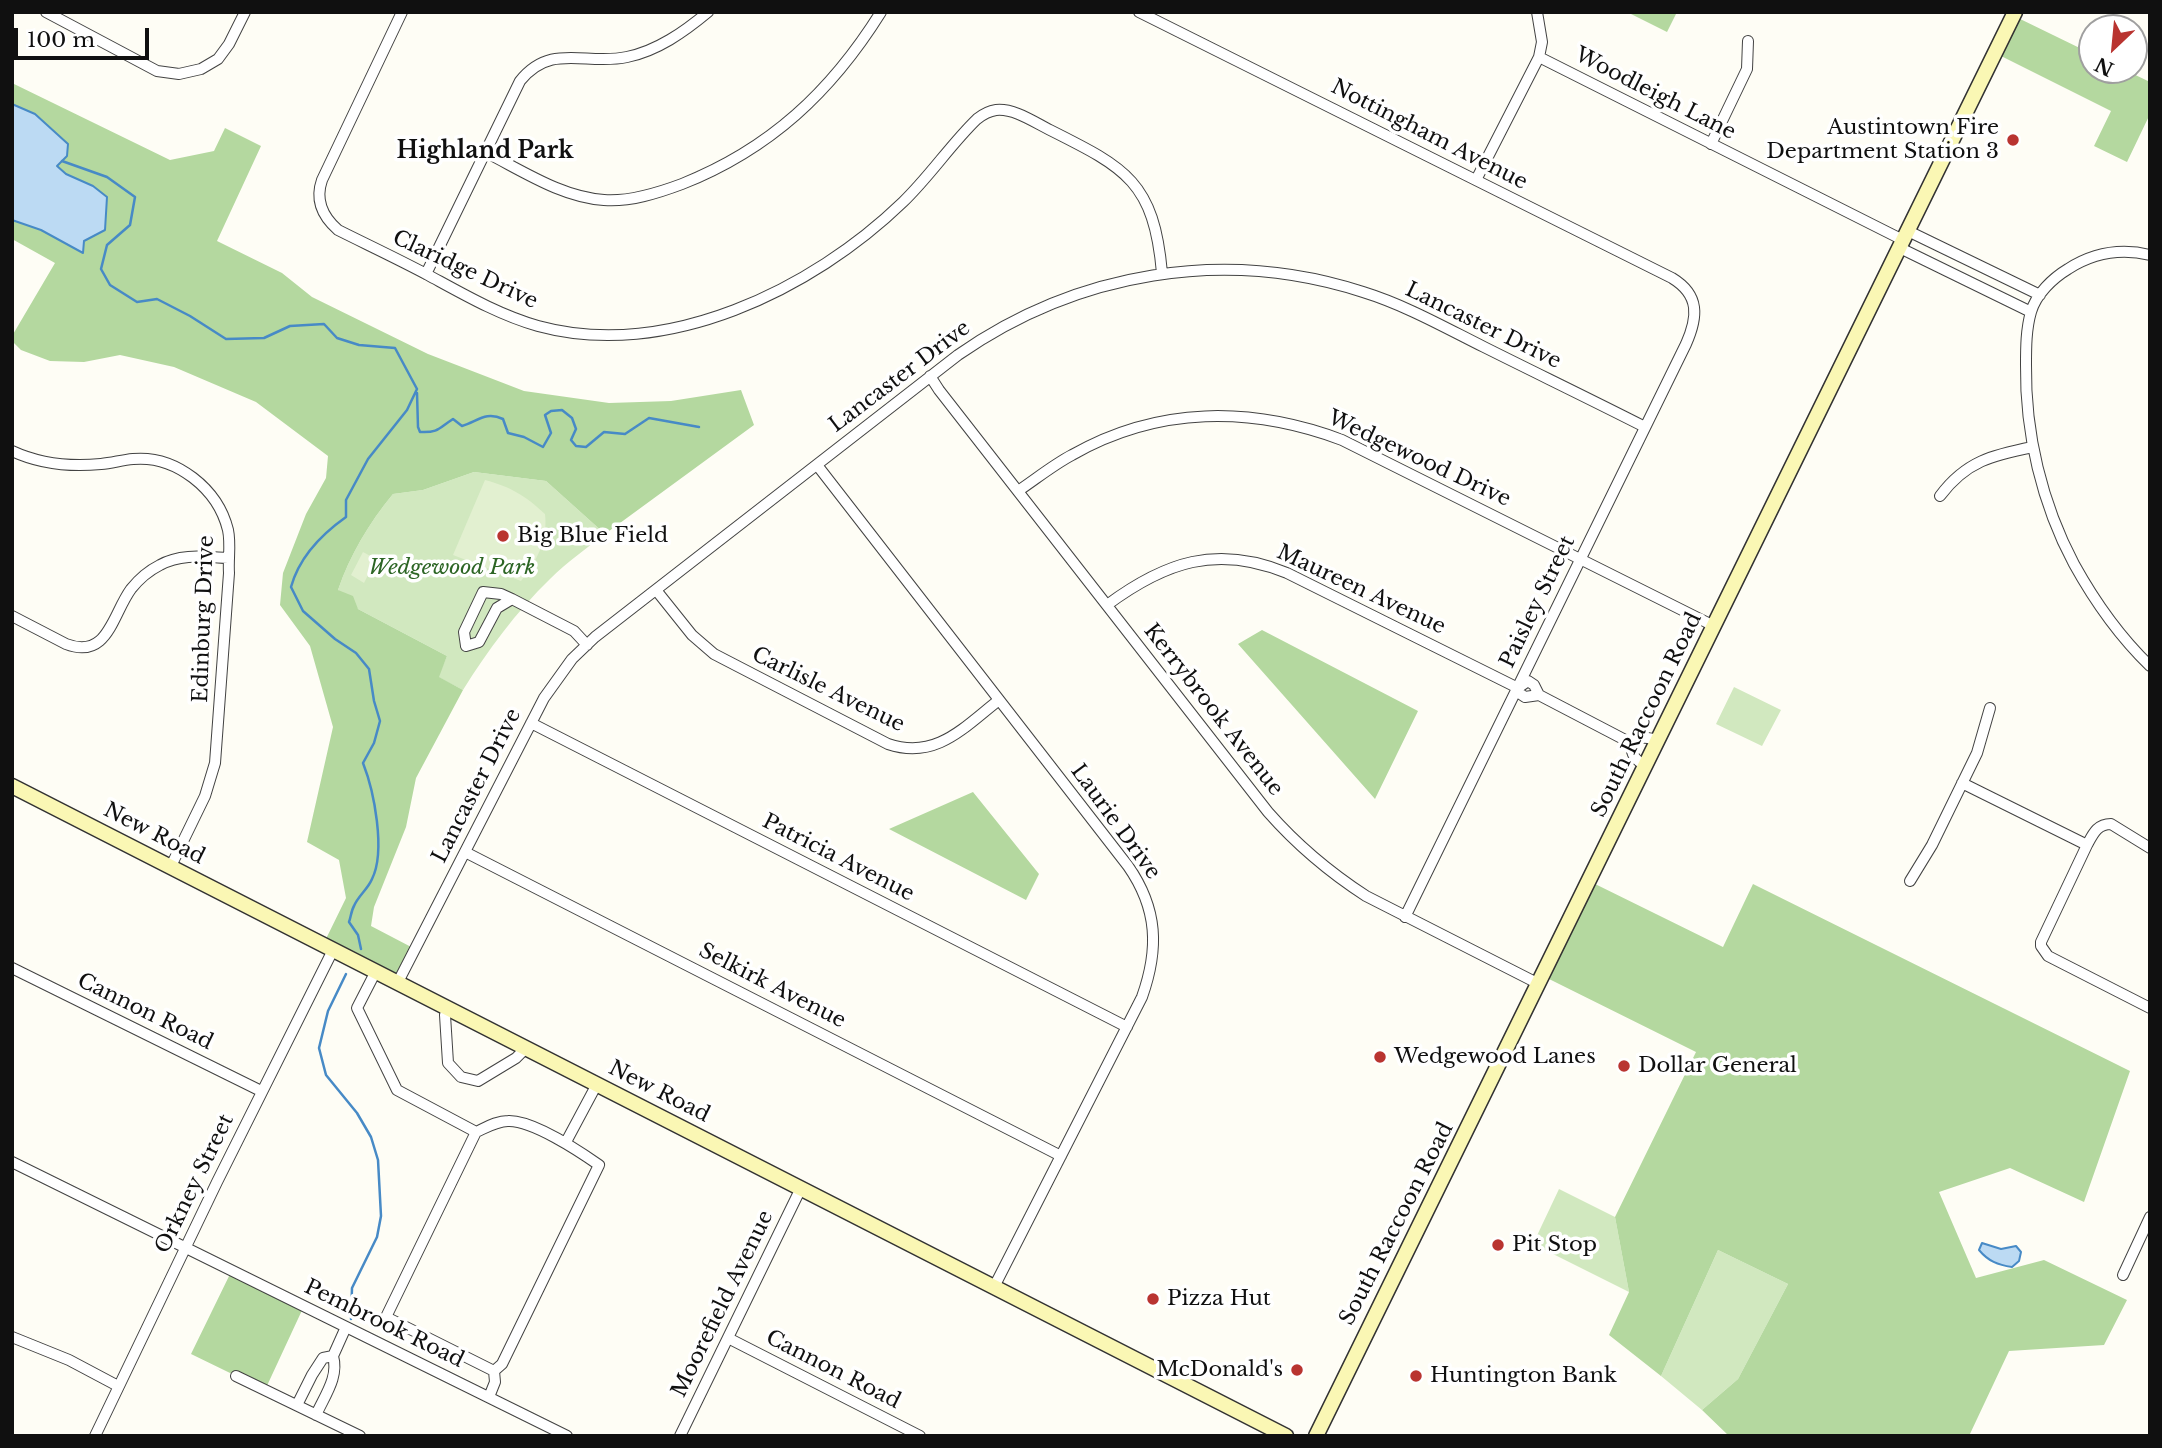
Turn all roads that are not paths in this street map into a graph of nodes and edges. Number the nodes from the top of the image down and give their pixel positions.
1 (46, 12) edge
2 (245, 12) edge
3 (402, 12) edge
4 (708, 12) edge
5 (881, 12) edge
6 (1139, 12) edge
7 (1537, 12) edge
8 (2015, 12) edge
9 (1748, 41) dead end
10 (1539, 57) junction
11 (1711, 144) junction
12 (485, 152) junction
13 (1476, 180) junction
14 (1904, 239) junction
15 (2150, 255) edge
16 (1162, 273) junction
17 (426, 274) junction
18 (2040, 295) junction
19 (1693, 301) joint
20 (2031, 312) junction
21 (930, 376) junction
22 (1646, 427) junction
23 (2034, 447) junction
24 (12, 451) edge
25 (817, 466) junction
26 (1018, 491) junction
27 (1940, 496) dead end
28 (229, 558) junction
29 (1581, 559) junction
30 (656, 590) junction
31 (512, 599) junction
32 (1107, 605) junction
33 (12, 616) edge
34 (1714, 626) junction
35 (587, 645) junction
36 (2150, 666) edge
37 (1518, 688) junction
38 (999, 700) junction
39 (1990, 708) dead end
40 (531, 723) junction
41 (1658, 741) junction
42 (1631, 743) junction
43 (1646, 766) junction
44 (1962, 783) junction
45 (12, 786) edge
46 (2087, 845) junction
47 (2150, 848) edge
48 (465, 852) junction
49 (171, 866) junction
50 (1910, 881) dead end
51 (1405, 917) junction
52 (333, 950) junction
53 (12, 968) edge
54 (376, 971) junction
55 (398, 982) junction
56 (1539, 984) junction
57 (447, 1008) junction
58 (2150, 1008) edge
59 (1127, 1027) junction
60 (526, 1048) junction
61 (597, 1084) junction
62 (261, 1091) junction
63 (476, 1132) junction
64 (566, 1142) junction
65 (1061, 1156) junction
66 (12, 1162) edge
67 (801, 1188) junction
68 (2150, 1216) edge
69 (185, 1247) junction
70 (2123, 1275) dead end
71 (994, 1287) junction
72 (346, 1327) junction
73 (12, 1337) edge
74 (728, 1338) junction
75 (333, 1356) junction
76 (494, 1371) junction
77 (236, 1376) dead end
78 (118, 1386) junction
79 (489, 1397) junction
80 (297, 1405) junction
81 (316, 1415) junction
82 (95, 1436) edge
83 (360, 1436) edge
84 (567, 1436) edge
85 (680, 1436) edge
86 (919, 1436) edge
87 (1286, 1436) edge
88 (1316, 1436) edge

1 - 2 street
3 - 17 street, Claridge Drive
4 - 12 street
5 - 12 street
6 - 13 street, Nottingham Avenue
7 - 10 street
8 - 14 street, South Raccoon Road
9 - 11 street
10 - 11 street, Woodleigh Lane
10 - 13 street
11 - 14 street, Woodleigh Lane
12 - 17 street
13 - 19 street, Nottingham Avenue
14 - 18 street
14 - 20 street
14 - 34 street, South Raccoon Road
15 - 18 street
16 - 17 street, Claridge Drive
16 - 21 street, Lancaster Drive
16 - 22 street, Lancaster Drive
18 - 20 street
19 - 22 street, Paisley Street
20 - 23 street
21 - 25 street, Lancaster Drive
21 - 26 street, Kerrybrook Avenue
22 - 29 street, Paisley Street
23 - 27 street
23 - 36 street
24 - 28 street, Edinburg Drive
25 - 30 street, Lancaster Drive
25 - 38 street, Laurie Drive
26 - 29 street, Wedgewood Drive
26 - 32 street, Kerrybrook Avenue
28 - 33 street
28 - 49 street, Edinburg Drive
29 - 34 street, Wedgewood Drive
29 - 37 street, Paisley Street
30 - 35 street, Lancaster Drive
30 - 38 street, Carlisle Avenue
31 - 31 street
31 - 35 street
32 - 37 street, Maureen Avenue
32 - 51 street, Kerrybrook Avenue
34 - 41 street, South Raccoon Road
35 - 40 street, Lancaster Drive
37 - 42 street, Maureen Avenue
37 - 51 street, Paisley Street
38 - 59 street, Laurie Drive
39 - 44 street
40 - 48 street, Lancaster Drive
40 - 59 street, Patricia Avenue
41 - 42 street
41 - 43 street, South Raccoon Road
42 - 43 street
43 - 56 street, South Raccoon Road
44 - 46 street
44 - 50 street
45 - 49 street, New Road
46 - 47 street
46 - 58 street
48 - 55 street, Lancaster Drive
48 - 65 street, Selkirk Avenue
49 - 52 street, New Road
51 - 56 street, Kerrybrook Avenue
52 - 54 street, New Road
52 - 62 street, Orkney Street
53 - 62 street, Cannon Road
54 - 55 street, New Road
54 - 63 street
55 - 57 street, New Road
56 - 88 street, South Raccoon Road
57 - 60 street, New Road
57 - 60 street
59 - 65 street, Laurie Drive
60 - 61 street, New Road
61 - 64 street
61 - 67 street, New Road
62 - 69 street, Orkney Street
63 - 64 street
63 - 76 street
64 - 76 street
65 - 71 street, Laurie Drive
66 - 69 street, Pembrook Road
67 - 71 street, New Road
67 - 74 street, Moorefield Avenue
68 - 70 street
69 - 72 street, Pembrook Road
69 - 78 street, Orkney Street
71 - 87 street, New Road
72 - 75 street
72 - 79 street, Pembrook Road
73 - 78 street
74 - 85 street, Moorefield Avenue
74 - 86 street, Cannon Road
75 - 80 street
75 - 81 street
76 - 79 street
77 - 80 street
78 - 82 street, Orkney Street
79 - 84 street, Pembrook Road
80 - 81 street
81 - 83 street

